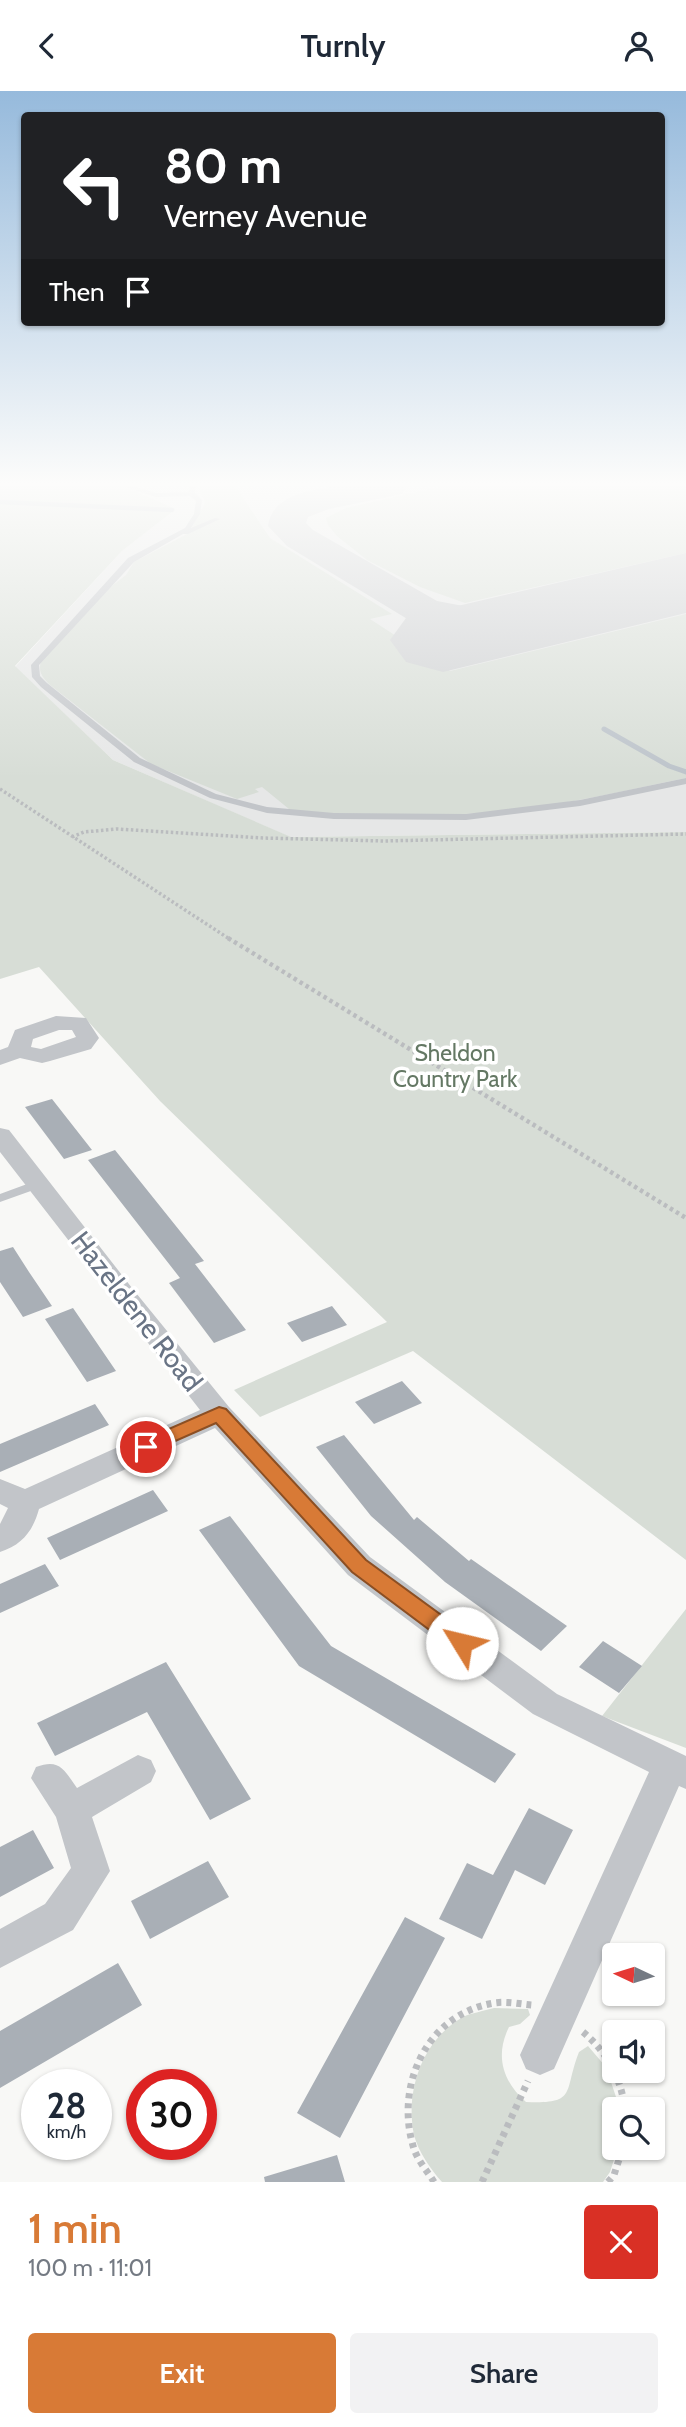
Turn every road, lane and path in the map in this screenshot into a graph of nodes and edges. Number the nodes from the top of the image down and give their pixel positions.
1 (109, 584) edge
2 (686, 781) edge
3 (0, 789) edge
4 (686, 834) edge
5 (72, 837) junction
6 (0, 1135) edge
7 (38, 1184) junction
8 (0, 1198) edge
9 (686, 1218) edge
10 (219, 1414) junction
11 (13, 1496) edge
12 (0, 1541) edge
13 (678, 1770) edge
14 (138, 1772) dead end
15 (49, 1778) dead end
16 (72, 1810) junction
17 (0, 1950) edge
18 (559, 2014) junction
19 (540, 2055) joint
20 (621, 2097) edge
21 (619, 2160) edge
22 (434, 2182) edge
23 (482, 2182) edge
24 (608, 2182) edge

1 - 2 lane
3 - 5 path
4 - 5 path
5 - 9 path
6 - 7 street, Hazeldene Road
7 - 8 lane
7 - 10 street, Hazeldene Road
10 - 11 street
10 - 13 street, Hazeldene Road
11 - 12 street
13 - 18 street
14 - 16 street
15 - 16 street
16 - 17 street
18 - 19 street
18 - 20 path
18 - 22 path
19 - 23 path
21 - 24 path

